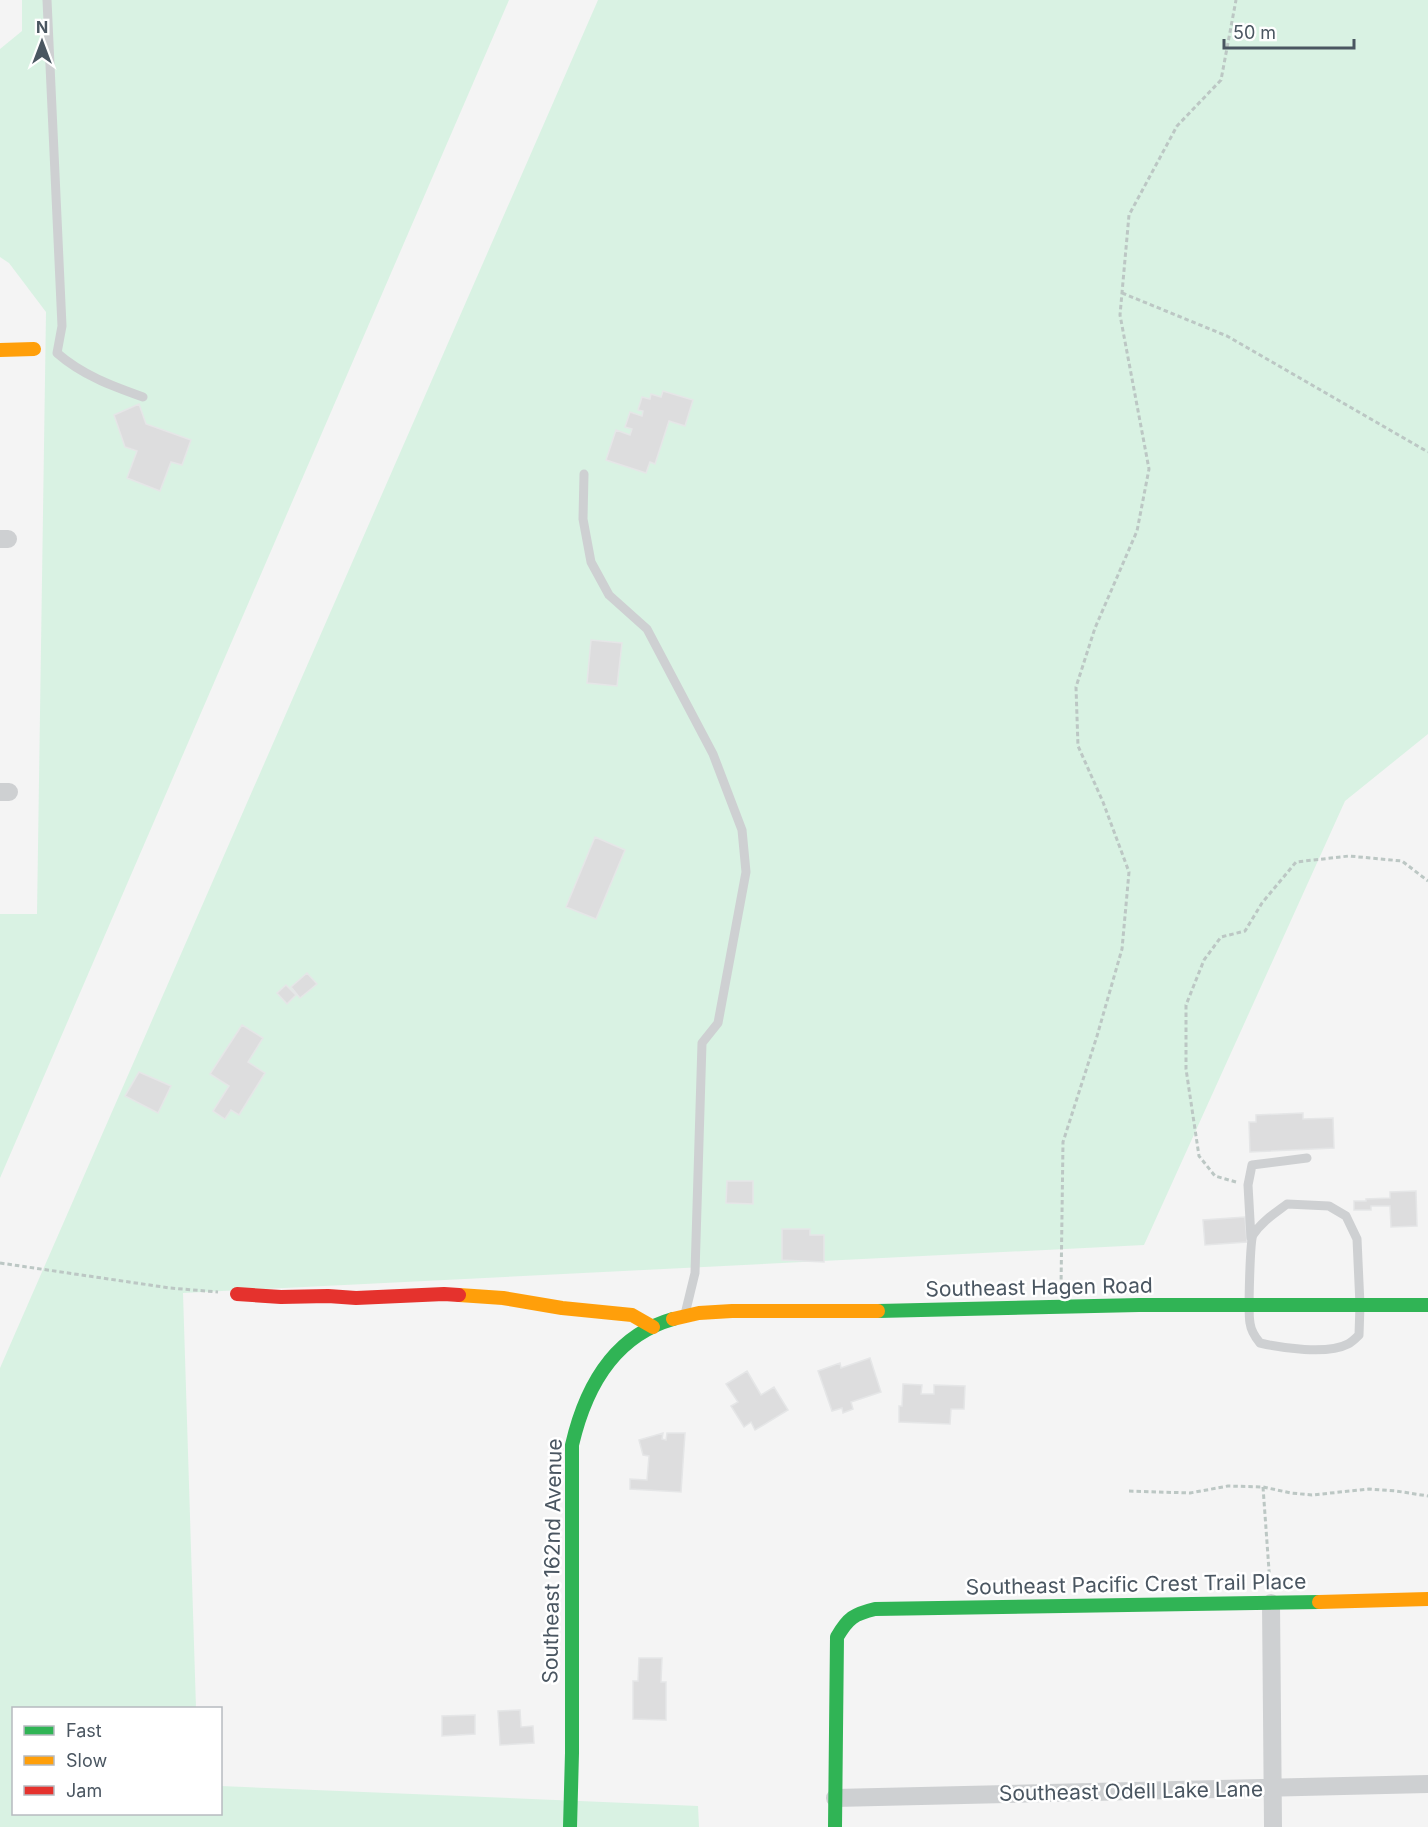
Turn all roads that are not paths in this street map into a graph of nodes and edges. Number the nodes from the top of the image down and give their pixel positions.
1 (47, 0) edge
2 (34, 349) dead end
3 (0, 350) edge
4 (143, 397) dead end
5 (584, 474) dead end
6 (1307, 1158) dead end
7 (1251, 1238) junction
8 (237, 1294) road end
9 (1249, 1304) junction
10 (1360, 1305) junction
11 (1428, 1305) edge
12 (684, 1316) junction
13 (653, 1327) junction
14 (1428, 1599) edge
15 (1271, 1603) junction
16 (1428, 1784) edge
17 (1272, 1787) junction
18 (835, 1798) junction
19 (570, 1827) edge
20 (835, 1827) edge
21 (1273, 1827) edge

1 - 4 lane
2 - 3 street
5 - 12 lane
6 - 7 lane
7 - 9 lane
7 - 10 lane
8 - 13 street
9 - 10 street, Southeast Hagen Road
9 - 10 lane
9 - 12 street, Southeast Hagen Road
10 - 11 street, Southeast Hagen Road
12 - 13 street, Southeast Hagen Road
13 - 19 street, Southeast 162nd Avenue
14 - 15 street, Southeast Pacific Crest Trail Place
15 - 17 street
15 - 18 street, Southeast Pacific Crest Trail Place
16 - 17 street, Southeast Odell Lake Lane
17 - 18 street, Southeast Odell Lake Lane
17 - 21 street
18 - 20 street

